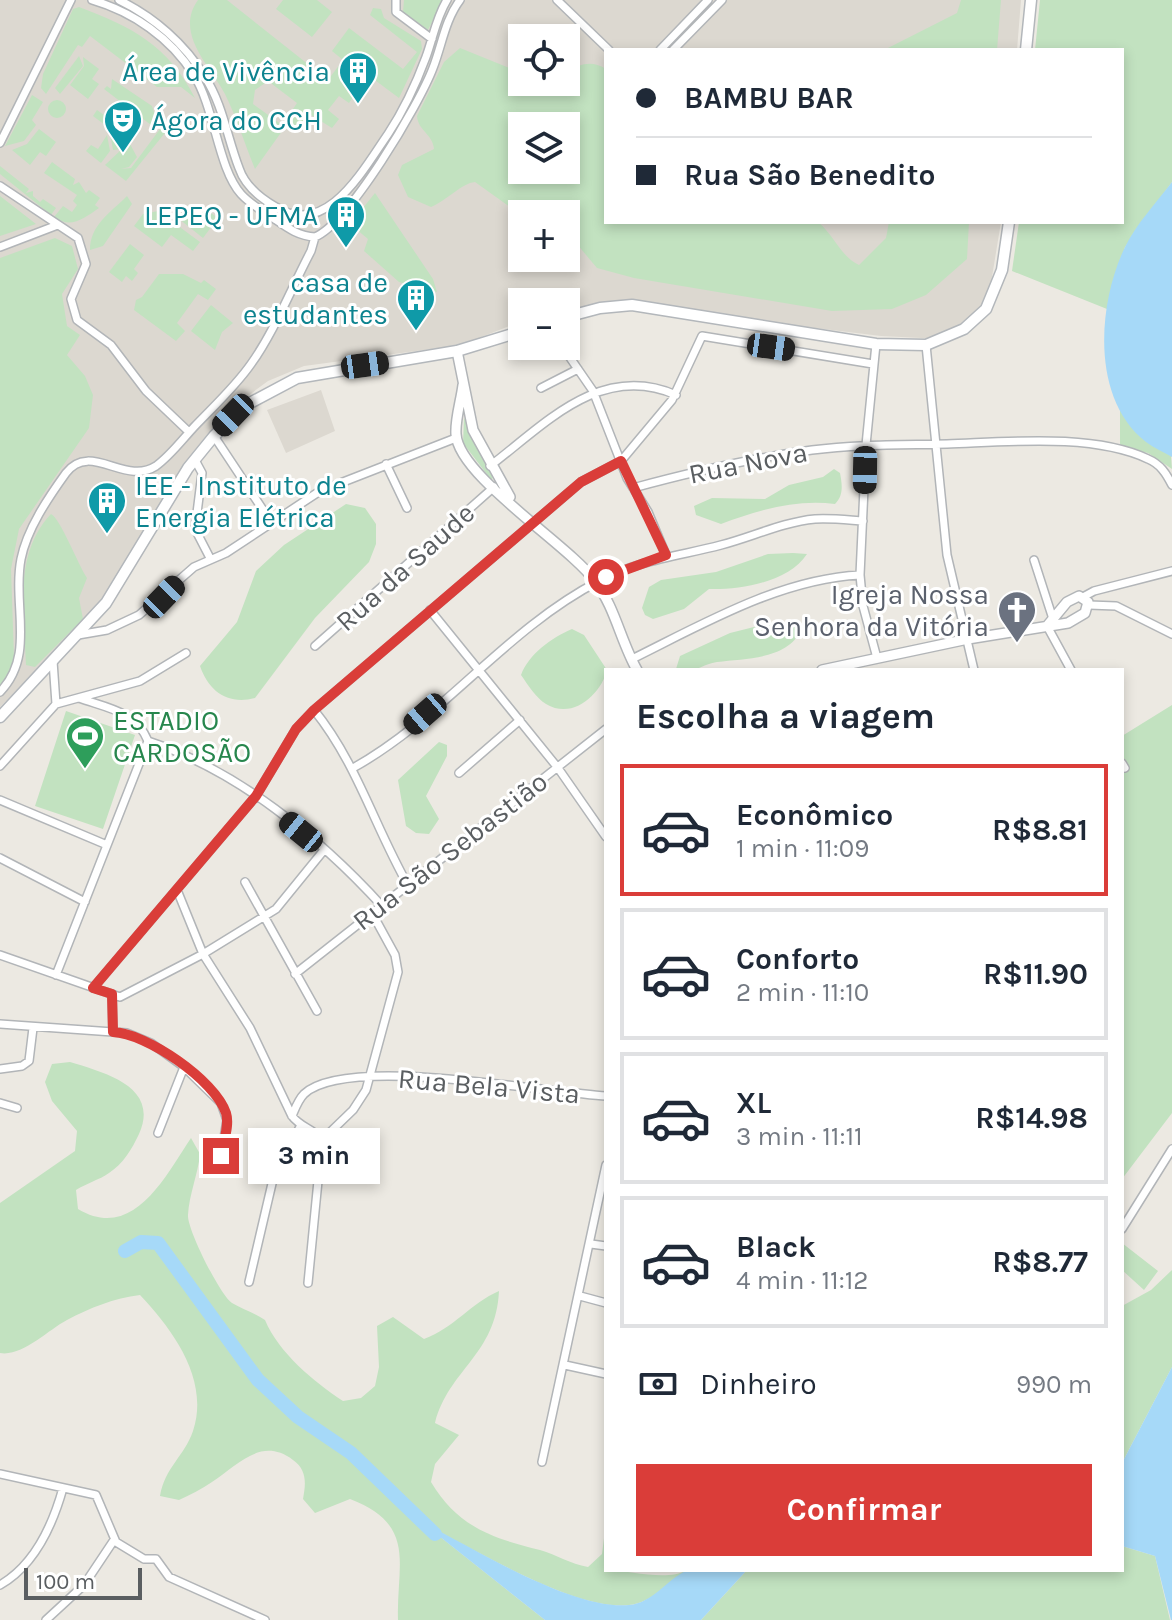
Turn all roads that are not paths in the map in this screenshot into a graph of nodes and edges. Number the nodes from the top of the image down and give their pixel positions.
1 (71, 0) edge
2 (92, 0) edge
3 (119, 0) edge
4 (396, 0) edge
5 (447, 0) edge
6 (460, 0) edge
7 (557, 0) edge
8 (708, 0) edge
9 (722, 0) edge
10 (1031, 0) edge
11 (438, 19) junction
12 (446, 24) junction
13 (432, 39) junction
14 (607, 48) edge
15 (662, 48) edge
16 (675, 48) edge
17 (1026, 48) edge
18 (0, 143) edge
19 (0, 186) edge
20 (1009, 224) edge
21 (55, 226) junction
22 (315, 237) junction
23 (0, 247) edge
24 (580, 313) edge
25 (508, 335) edge
26 (876, 344) junction
27 (926, 345) junction
28 (457, 351) junction
29 (572, 360) edge
30 (873, 364) junction
31 (578, 369) junction
32 (463, 385) junction
33 (541, 388) dead end
34 (593, 391) junction
35 (676, 395) junction
36 (189, 432) junction
37 (214, 436) junction
38 (456, 438) junction
39 (936, 444) junction
40 (866, 445) junction
41 (195, 460) junction
42 (621, 461) junction
43 (386, 464) junction
44 (490, 466) junction
45 (1172, 485) edge
46 (494, 487) junction
47 (633, 488) junction
48 (407, 508) dead end
49 (520, 513) junction
50 (863, 521) junction
51 (271, 522) junction
52 (532, 525) junction
53 (666, 555) junction
54 (210, 558) junction
55 (1034, 560) dead end
56 (1172, 571) edge
57 (860, 575) junction
58 (596, 582) junction
59 (1086, 601) junction
60 (430, 610) junction
61 (1050, 622) junction
62 (1172, 634) edge
63 (78, 635) junction
64 (968, 639) junction
65 (315, 646) dead end
66 (186, 653) dead end
67 (877, 658) junction
68 (632, 659) junction
69 (53, 661) junction
70 (478, 667) junction
71 (850, 667) edge
72 (636, 668) edge
73 (974, 668) edge
74 (1070, 668) edge
75 (0, 692) edge
76 (77, 698) junction
77 (56, 704) junction
78 (314, 710) junction
79 (0, 717) edge
80 (520, 720) junction
81 (604, 731) edge
82 (148, 741) junction
83 (0, 766) edge
84 (353, 768) junction
85 (558, 768) junction
86 (459, 773) dead end
87 (256, 796) junction
88 (0, 800) edge
89 (604, 834) edge
90 (107, 845) junction
91 (324, 850) junction
92 (0, 858) edge
93 (245, 882) dead end
94 (409, 887) junction
95 (177, 890) junction
96 (85, 902) junction
97 (382, 906) junction
98 (372, 913) junction
99 (264, 916) junction
100 (203, 954) junction
101 (0, 955) edge
102 (295, 974) junction
103 (56, 975) junction
104 (93, 988) junction
105 (112, 994) junction
106 (317, 1011) dead end
107 (0, 1024) edge
108 (33, 1028) junction
109 (113, 1032) junction
110 (184, 1067) junction
111 (0, 1069) edge
112 (372, 1075) junction
113 (604, 1096) edge
114 (0, 1103) edge
115 (17, 1108) dead end
116 (292, 1116) junction
117 (300, 1127) junction
118 (158, 1133) dead end
119 (322, 1140) junction
120 (1172, 1149) edge
121 (221, 1156) dead end
122 (604, 1176) edge
123 (1124, 1226) edge
124 (591, 1244) junction
125 (604, 1246) edge
126 (249, 1282) dead end
127 (308, 1283) dead end
128 (580, 1296) junction
129 (604, 1302) edge
130 (565, 1365) junction
131 (604, 1374) edge
132 (542, 1462) dead end
133 (0, 1474) edge
134 (63, 1488) junction
135 (114, 1540) junction
136 (0, 1585) edge
137 (46, 1620) edge
138 (265, 1620) edge

1 - 18 street
2 - 22 street
3 - 13 street
4 - 13 street
5 - 11 street
6 - 12 street
7 - 14 street
8 - 15 street
9 - 16 street
10 - 17 main road
11 - 12 street
11 - 13 street
12 - 22 street
19 - 21 street
20 - 27 main road
21 - 23 street
21 - 36 street
22 - 36 street
24 - 26 main road
25 - 28 main road
26 - 27 main road
26 - 30 street
27 - 39 street
28 - 32 street
28 - 37 main road
29 - 31 street
30 - 35 street
30 - 40 street
31 - 33 street
31 - 34 street
32 - 38 street
32 - 44 street
34 - 35 street
34 - 42 street
34 - 44 street
35 - 42 street
36 - 75 street
37 - 41 main road
37 - 51 street
38 - 43 street
38 - 46 street
39 - 40 street, Rua Nova
39 - 45 street, Rua Nova
39 - 64 street
40 - 47 street, Rua Nova
40 - 50 street
41 - 54 street
41 - 63 main road
42 - 47 street
42 - 52 street
43 - 48 street
43 - 51 street
44 - 49 street
46 - 49 street
46 - 65 street, Rua da Saude
47 - 53 street
49 - 52 street
50 - 53 street
50 - 57 street
51 - 54 street
52 - 58 street
52 - 60 street
53 - 58 street
54 - 63 street
55 - 61 street
56 - 59 street
57 - 67 street
57 - 68 street
58 - 68 street
58 - 70 street
59 - 61 street
59 - 61 street
59 - 62 street
60 - 70 street
60 - 78 street
61 - 64 street
61 - 74 street
63 - 69 main road
64 - 67 street
64 - 73 street
66 - 76 street
67 - 71 street
68 - 72 street
69 - 77 street
69 - 79 main road
70 - 80 street
70 - 84 street
76 - 77 street
76 - 82 street
77 - 83 street
78 - 84 street
78 - 87 street
80 - 85 street
80 - 86 street
81 - 85 street, Rua São Sebastião
82 - 87 street
82 - 90 street
84 - 94 street
85 - 89 street
85 - 94 street, Rua São Sebastião
87 - 91 street
87 - 95 street
88 - 90 street
90 - 96 street
91 - 97 street
91 - 99 street
92 - 96 street
93 - 99 street
94 - 97 street, Rua São Sebastião
95 - 100 street
95 - 104 street
96 - 103 street
97 - 98 street, Rua São Sebastião
98 - 102 street, Rua São Sebastião
98 - 112 street
99 - 100 street
99 - 102 street
100 - 105 street
100 - 116 street
101 - 103 street
102 - 106 street
103 - 104 street
104 - 105 street
105 - 109 street
107 - 108 street
108 - 109 street
108 - 111 street
109 - 110 street
110 - 118 street
110 - 121 street
112 - 113 street, Rua Bela Vista
112 - 116 street, Rua Bela Vista
112 - 119 street
114 - 115 street
116 - 117 street
117 - 119 street
117 - 126 street
119 - 127 street
120 - 123 street
122 - 124 street
124 - 125 street
124 - 128 street
128 - 129 street
128 - 130 street
130 - 131 street
130 - 132 street
133 - 134 street
134 - 135 street
134 - 136 street
135 - 137 street
135 - 138 street

